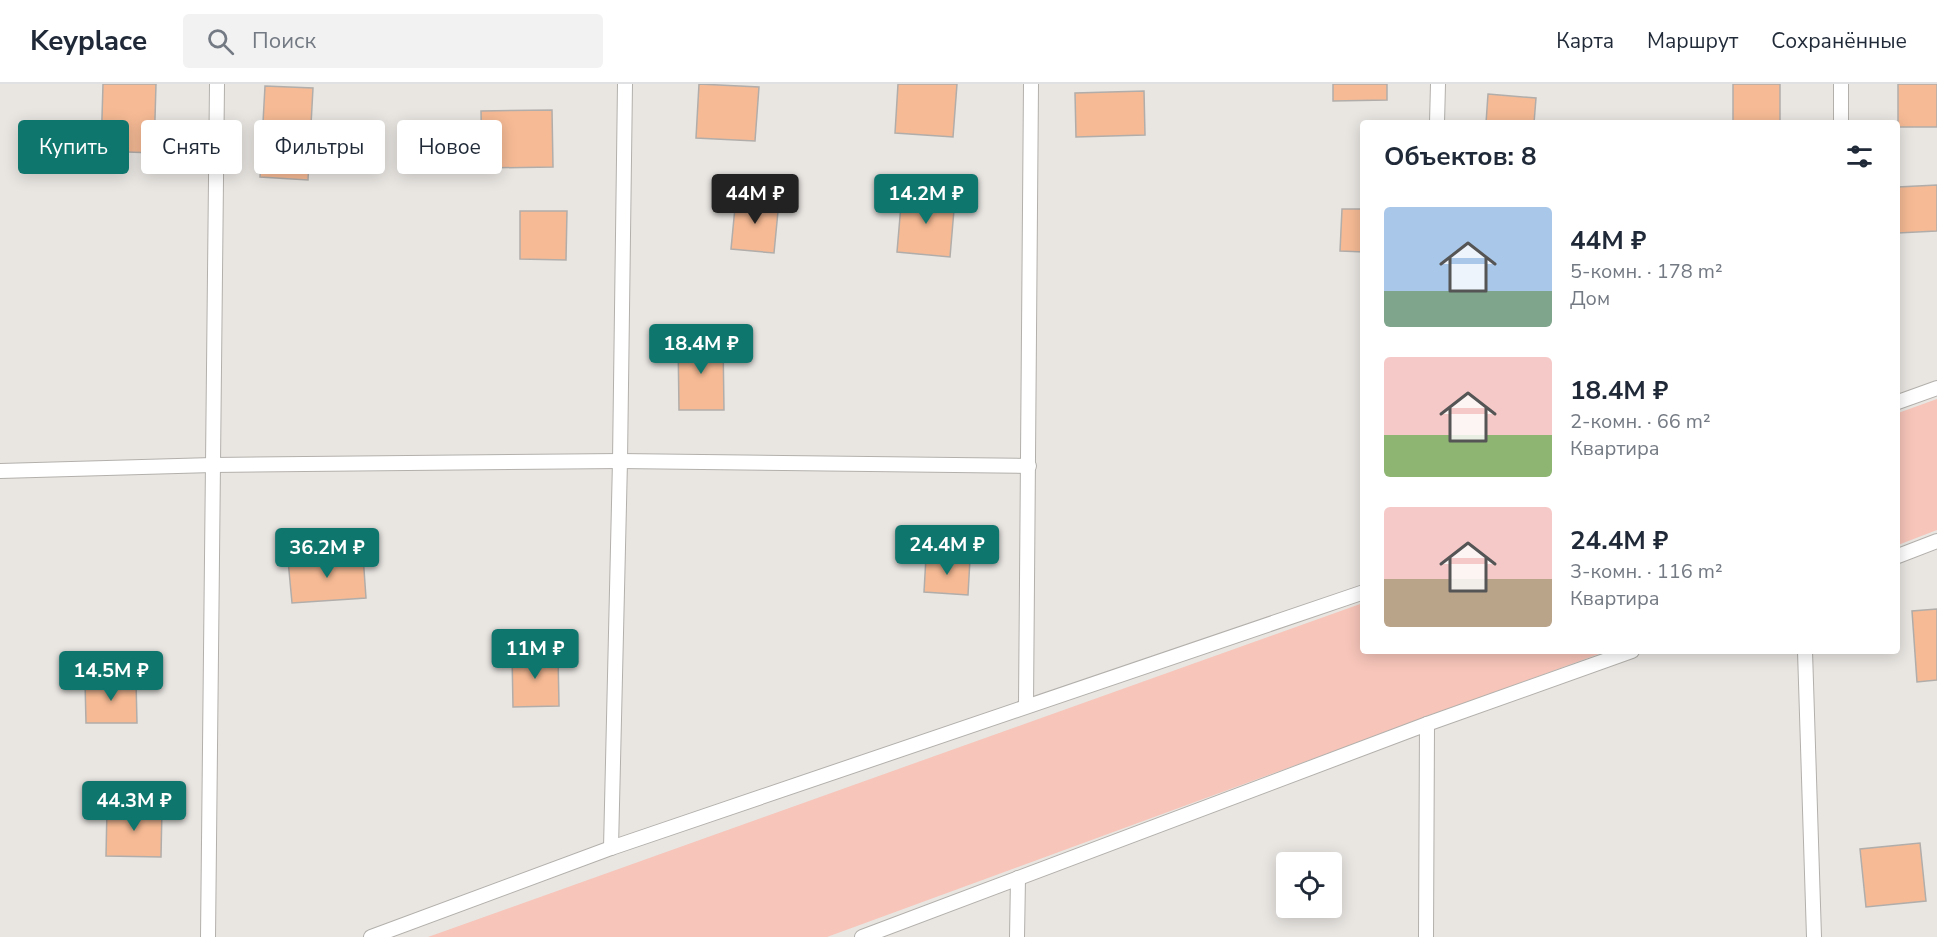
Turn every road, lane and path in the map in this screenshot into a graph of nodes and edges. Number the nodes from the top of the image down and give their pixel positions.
1 (217, 84) edge
2 (625, 84) edge
3 (1031, 84) edge
4 (1438, 84) edge
5 (1841, 84) edge
6 (1437, 120) edge
7 (1841, 120) edge
8 (1937, 388) edge
9 (1900, 401) edge
10 (620, 460) junction
11 (213, 465) junction
12 (1029, 466) junction
13 (0, 471) edge
14 (1937, 542) edge
15 (1900, 555) edge
16 (1360, 593) edge
17 (1624, 654) edge
18 (1805, 654) edge
19 (1026, 705) junction
20 (1427, 724) junction
21 (611, 848) junction
22 (1018, 878) junction
23 (208, 937) edge
24 (371, 937) edge
25 (862, 937) edge
26 (1017, 937) edge
27 (1426, 937) edge
28 (1814, 937) edge

1 - 11 lane
2 - 10 lane
3 - 12 lane
4 - 6 lane
5 - 7 lane
8 - 9 lane
10 - 11 lane
10 - 12 lane
10 - 21 lane
11 - 13 lane
11 - 23 lane
12 - 19 lane
14 - 15 lane
16 - 19 lane
17 - 20 lane
18 - 28 lane
19 - 21 lane
20 - 22 lane
20 - 27 lane
21 - 24 lane
22 - 25 lane
22 - 26 lane

